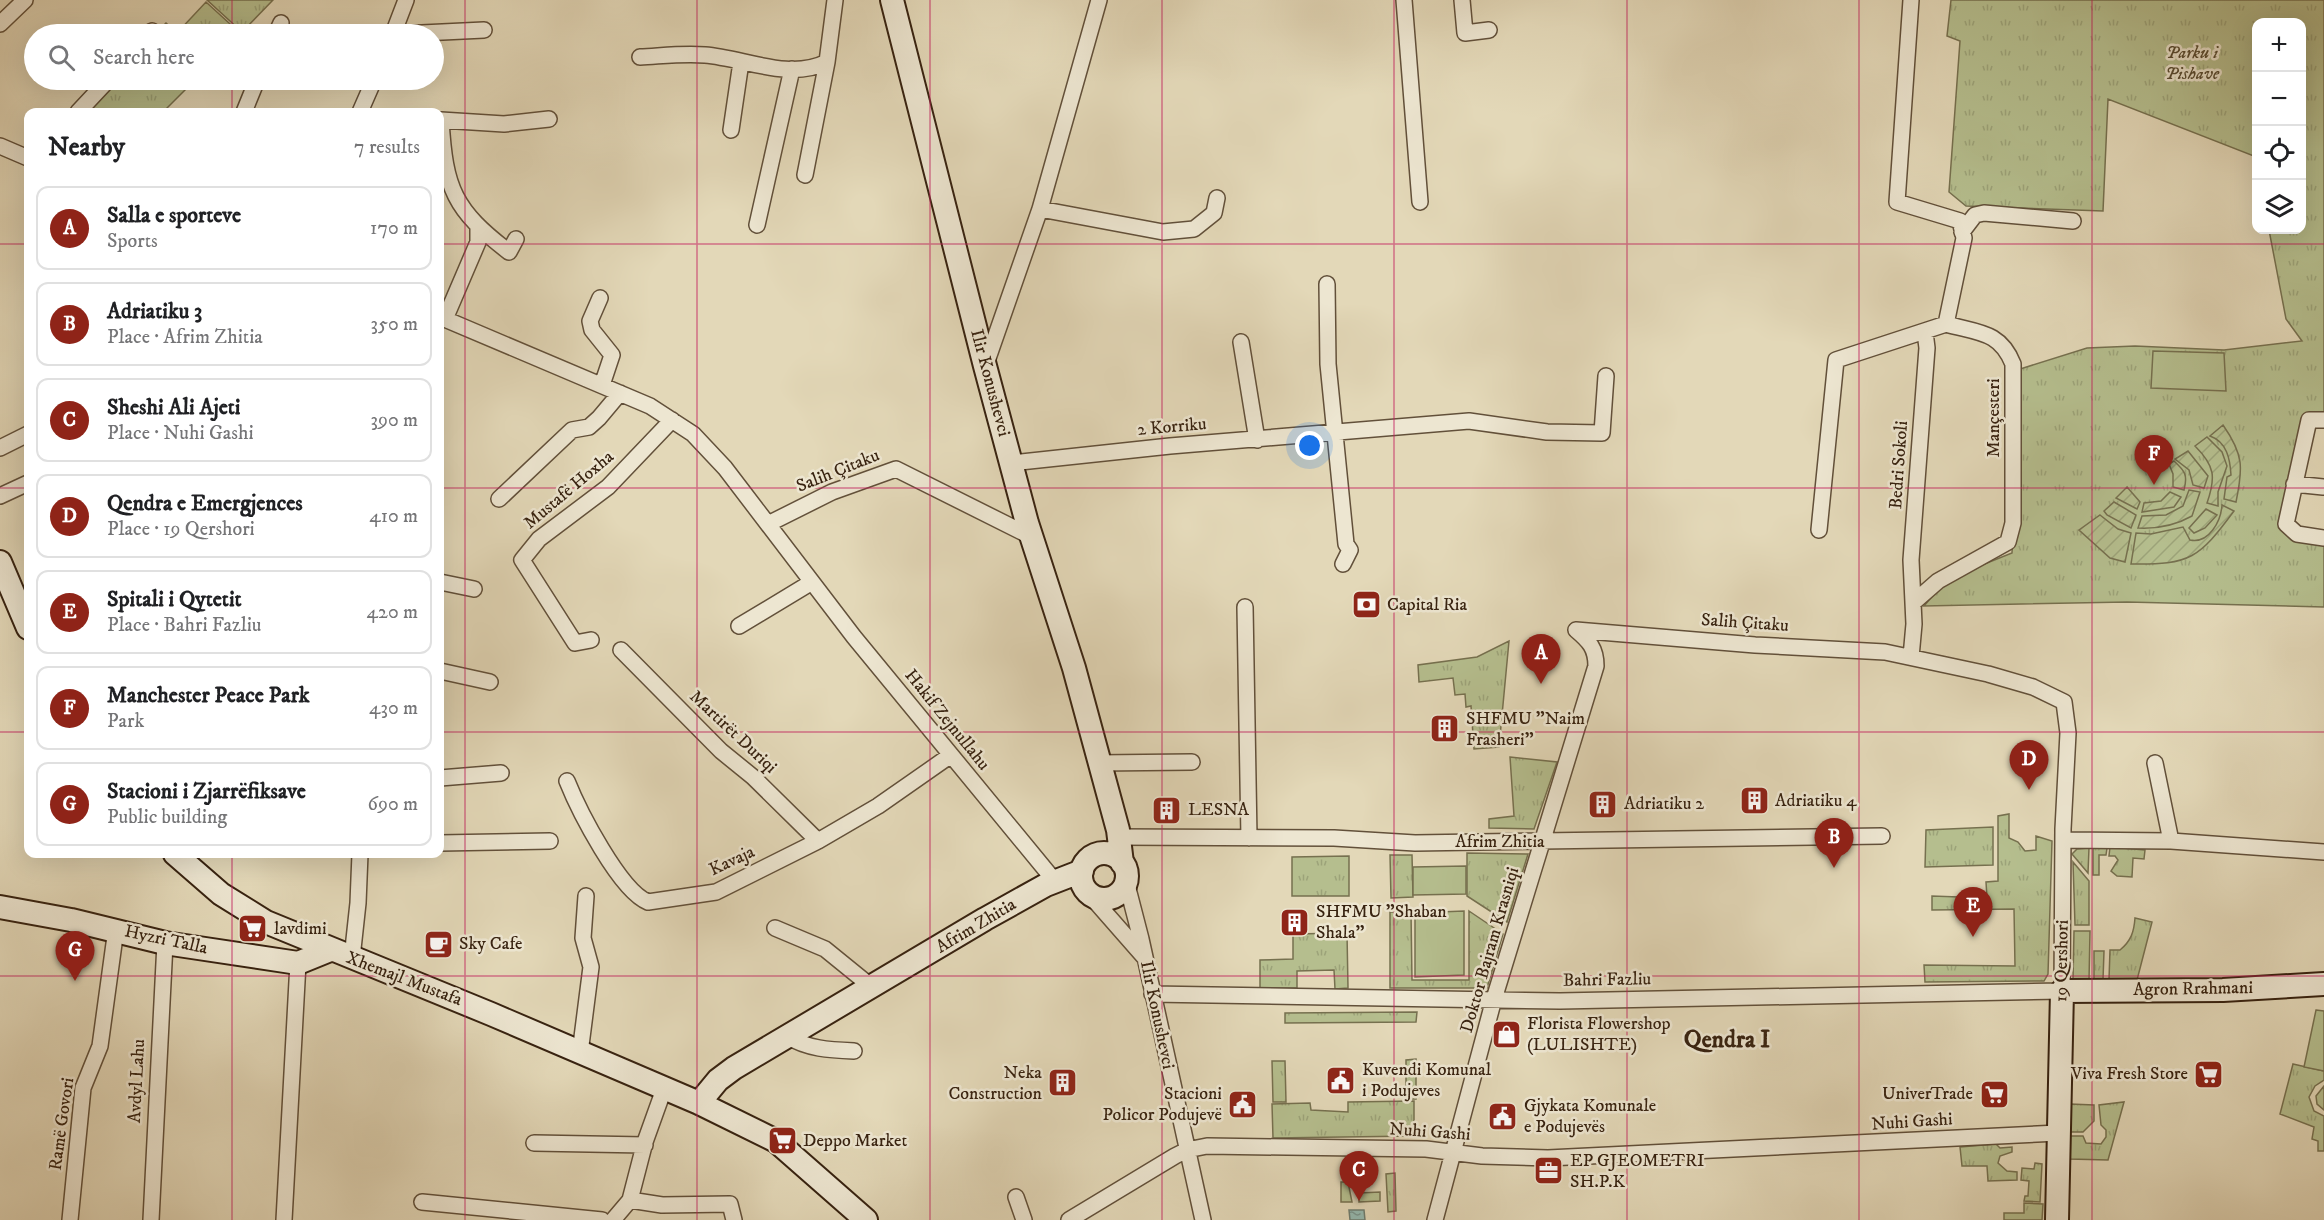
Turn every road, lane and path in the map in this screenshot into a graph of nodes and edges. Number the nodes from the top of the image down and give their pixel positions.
1 (25, 0) edge
2 (406, 0) edge
3 (835, 0) edge
4 (892, 0) edge
5 (1099, 0) edge
6 (1407, 0) edge
7 (1462, 0) edge
8 (1911, 0) edge
9 (0, 24) edge
10 (397, 24) edge
11 (484, 30) dead end
12 (1489, 30) dead end
13 (444, 32) edge
14 (640, 57) dead end
15 (741, 62) junction
16 (827, 62) junction
17 (792, 69) junction
18 (99, 90) edge
19 (253, 90) edge
20 (370, 90) edge
21 (82, 108) edge
22 (246, 108) edge
23 (362, 108) edge
24 (549, 119) dead end
25 (444, 120) edge
26 (731, 130) dead end
27 (0, 146) edge
28 (24, 156) edge
29 (444, 162) edge
30 (805, 175) dead end
31 (1216, 198) dead end
32 (1420, 202) dead end
33 (1040, 209) junction
34 (2073, 221) dead end
35 (757, 225) dead end
36 (478, 228) junction
37 (1962, 232) junction
38 (516, 239) dead end
39 (1327, 284) dead end
40 (600, 298) dead end
41 (444, 314) edge
42 (444, 319) edge
43 (1946, 324) junction
44 (1925, 332) junction
45 (1241, 342) dead end
46 (985, 366) junction
47 (1606, 376) dead end
48 (602, 385) junction
49 (620, 393) junction
50 (672, 420) junction
51 (2324, 420) edge
52 (1336, 431) junction
53 (24, 436) edge
54 (1257, 440) junction
55 (0, 448) edge
56 (1012, 463) junction
57 (2294, 484) junction
58 (24, 485) edge
59 (2323, 487) edge
60 (0, 496) edge
61 (499, 499) dead end
62 (768, 524) junction
63 (1819, 530) dead end
64 (1032, 536) junction
65 (2324, 538) edge
66 (0, 562) edge
67 (1344, 564) dead end
68 (812, 582) junction
69 (444, 583) edge
70 (474, 589) dead end
71 (23, 598) edge
72 (1914, 602) junction
73 (1245, 607) dead end
74 (739, 626) dead end
75 (1576, 630) joint
76 (591, 640) dead end
77 (621, 650) dead end
78 (1911, 657) junction
79 (444, 672) edge
80 (490, 682) dead end
81 (2064, 702) joint
82 (951, 755) junction
83 (1192, 762) dead end
84 (1098, 763) junction
85 (2155, 763) dead end
86 (501, 773) dead end
87 (444, 778) edge
88 (567, 782) dead end
89 (1882, 836) dead end
90 (1118, 837) junction
91 (1249, 838) junction
92 (2064, 840) junction
93 (550, 841) dead end
94 (818, 841) junction
95 (2171, 841) junction
96 (1541, 842) junction
97 (444, 843) edge
98 (2324, 852) edge
99 (180, 858) edge
100 (360, 858) edge
101 (1089, 863) junction
102 (1124, 872) junction
103 (1052, 882) junction
104 (1088, 893) junction
105 (586, 896) dead end
106 (0, 907) edge
107 (775, 928) dead end
108 (116, 929) junction
109 (165, 943) junction
110 (330, 950) junction
111 (352, 958) junction
112 (1145, 958) junction
113 (298, 963) junction
114 (2324, 984) edge
115 (873, 988) junction
116 (2062, 992) junction
117 (1152, 994) junction
118 (1494, 999) junction
119 (787, 1036) junction
120 (854, 1051) dead end
121 (580, 1053) junction
122 (664, 1089) junction
123 (699, 1103) junction
124 (2058, 1133) junction
125 (534, 1143) dead end
126 (645, 1145) junction
127 (1187, 1150) junction
128 (1455, 1152) junction
129 (1016, 1197) dead end
130 (630, 1200) junction
131 (422, 1202) dead end
132 (70, 1220) edge
133 (151, 1220) edge
134 (284, 1220) edge
135 (602, 1220) edge
136 (613, 1220) edge
137 (734, 1220) edge
138 (866, 1220) edge
139 (1024, 1220) edge
140 (1069, 1220) edge
141 (1203, 1220) edge
142 (1435, 1220) edge
143 (2057, 1220) edge

1 - 9 street
2 - 10 street
3 - 16 street
4 - 46 street, Ilir Konushevci
5 - 33 street
6 - 32 street
7 - 12 street
8 - 37 street
11 - 13 street
14 - 15 street
15 - 17 street
15 - 26 street
16 - 17 street
16 - 30 street
17 - 35 street
18 - 21 street
19 - 22 street
20 - 23 street
24 - 25 street
27 - 28 street
29 - 36 street
31 - 33 street
33 - 46 street
34 - 37 street
36 - 38 street
36 - 41 street
37 - 43 street
39 - 52 street
40 - 48 street
42 - 48 street, Hakif Zejnullahu
43 - 44 street
43 - 72 street, Mançesteri
44 - 63 street
44 - 72 street, Bedri Sokoli
45 - 54 street
46 - 56 street, Ilir Konushevci
47 - 52 street, 2 Korriku
48 - 49 street, Hakif Zejnullahu
49 - 50 street, Hakif Zejnullahu
49 - 61 street
50 - 62 street, Hakif Zejnullahu
50 - 76 street, Mustafë Hoxha
51 - 57 street
52 - 54 street, 2 Korriku
52 - 67 street
53 - 55 street
54 - 56 street, 2 Korriku
56 - 64 street, Ilir Konushevci
57 - 59 street
57 - 65 street
58 - 60 street
62 - 64 street, Salih Çitaku
62 - 68 street, Hakif Zejnullahu
64 - 84 street, Ilir Konushevci
66 - 71 street
68 - 74 street
68 - 82 street, Hakif Zejnullahu
69 - 70 street
72 - 78 street
73 - 91 street
75 - 78 street, Salih Çitaku
75 - 96 street, Doktor Bajram Krasniqi
77 - 94 street, Martirët Duriqi
78 - 81 street, Salih Çitaku
79 - 80 street
81 - 92 street, 19 Qershori
82 - 94 street, Kavaja
82 - 103 street, Hakif Zejnullahu
83 - 84 street
84 - 90 street, Ilir Konushevci
85 - 95 street
86 - 87 street
88 - 94 street, Kavaja
89 - 96 street, Afrim Zhitia
90 - 91 street, Afrim Zhitia
90 - 101 street, Afrim Zhitia
90 - 102 street
91 - 96 street, Afrim Zhitia
92 - 95 street
92 - 116 street, 19 Qershori
93 - 97 street
95 - 98 street
96 - 118 street, Doktor Bajram Krasniqi
99 - 110 street, Xhemajl Mustafa
100 - 111 street
101 - 102 street
101 - 103 street, Afrim Zhitia
101 - 104 street
102 - 104 street
102 - 112 street, Ilir Konushevci
103 - 115 street, Afrim Zhitia
104 - 112 street
105 - 121 street
106 - 108 street, Hyzri Talla
107 - 115 street
108 - 109 street, Hyzri Talla
108 - 132 street, Ramë Govori
109 - 113 street, Hyzri Talla
109 - 133 street, Avdyl Lahu
110 - 111 street, Xhemajl Mustafa
110 - 113 street
111 - 121 street, Xhemajl Mustafa
112 - 117 street, Ilir Konushevci
113 - 134 street
114 - 116 street, Agron Rrahmani
115 - 119 street, Afrim Zhitia
116 - 118 street, Bahri Fazliu
116 - 124 street, 19 Qershori
117 - 118 street, Bahri Fazliu
117 - 127 street, Ilir Konushevci
118 - 128 street, Doktor Bajram Krasniqi
119 - 120 street
119 - 123 street, Afrim Zhitia
121 - 122 street, Xhemajl Mustafa
122 - 123 street, Xhemajl Mustafa
122 - 126 street
123 - 138 street, Xhemajl Mustafa
124 - 128 street, Nuhi Gashi
124 - 143 street, 19 Qershori
125 - 126 street
126 - 130 street
127 - 128 street, Nuhi Gashi
127 - 140 street, Nuhi Gashi
127 - 141 street, Ilir Konushevci
128 - 142 street, Doktor Bajram Krasniqi
129 - 139 street
130 - 136 street
130 - 137 street
131 - 135 street

